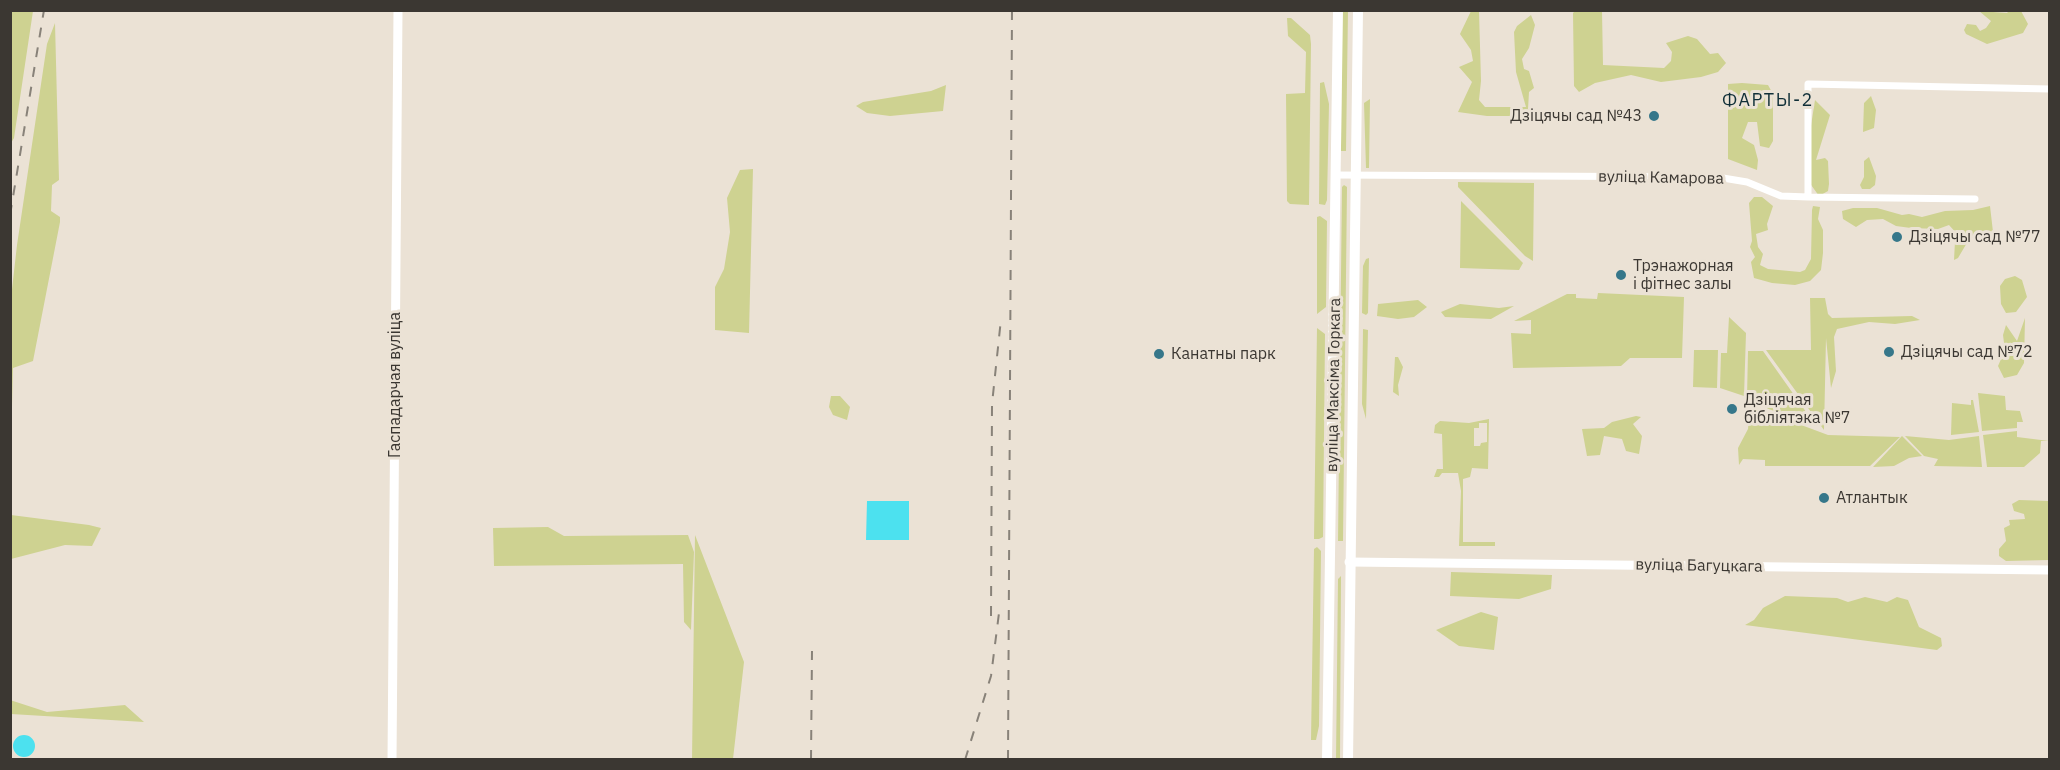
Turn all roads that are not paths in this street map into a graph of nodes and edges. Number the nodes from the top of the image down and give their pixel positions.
1 (398, 10) edge
2 (1338, 10) edge
3 (1358, 10) edge
4 (2049, 89) edge
5 (1336, 175) junction
6 (1355, 175) junction
7 (1808, 197) junction
8 (1975, 199) dead end
9 (1331, 562) junction
10 (1349, 562) junction
11 (2049, 570) edge
12 (392, 759) edge
13 (1327, 759) edge
14 (1347, 759) edge

1 - 12 street, Гаспадарчая вуліца
2 - 5 main road, вуліца Максіма Горкага
3 - 6 main road, вуліца Максіма Горкага
4 - 7 street
5 - 6 street, вуліца Камарова
5 - 9 main road, вуліца Максіма Горкага
6 - 7 street, вуліца Камарова
6 - 10 main road, вуліца Максіма Горкага
7 - 8 street, вуліца Камарова
9 - 10 main road
9 - 13 main road, вуліца Максіма Горкага
10 - 11 street, вуліца Багуцкага
10 - 14 main road, вуліца Максіма Горкага

